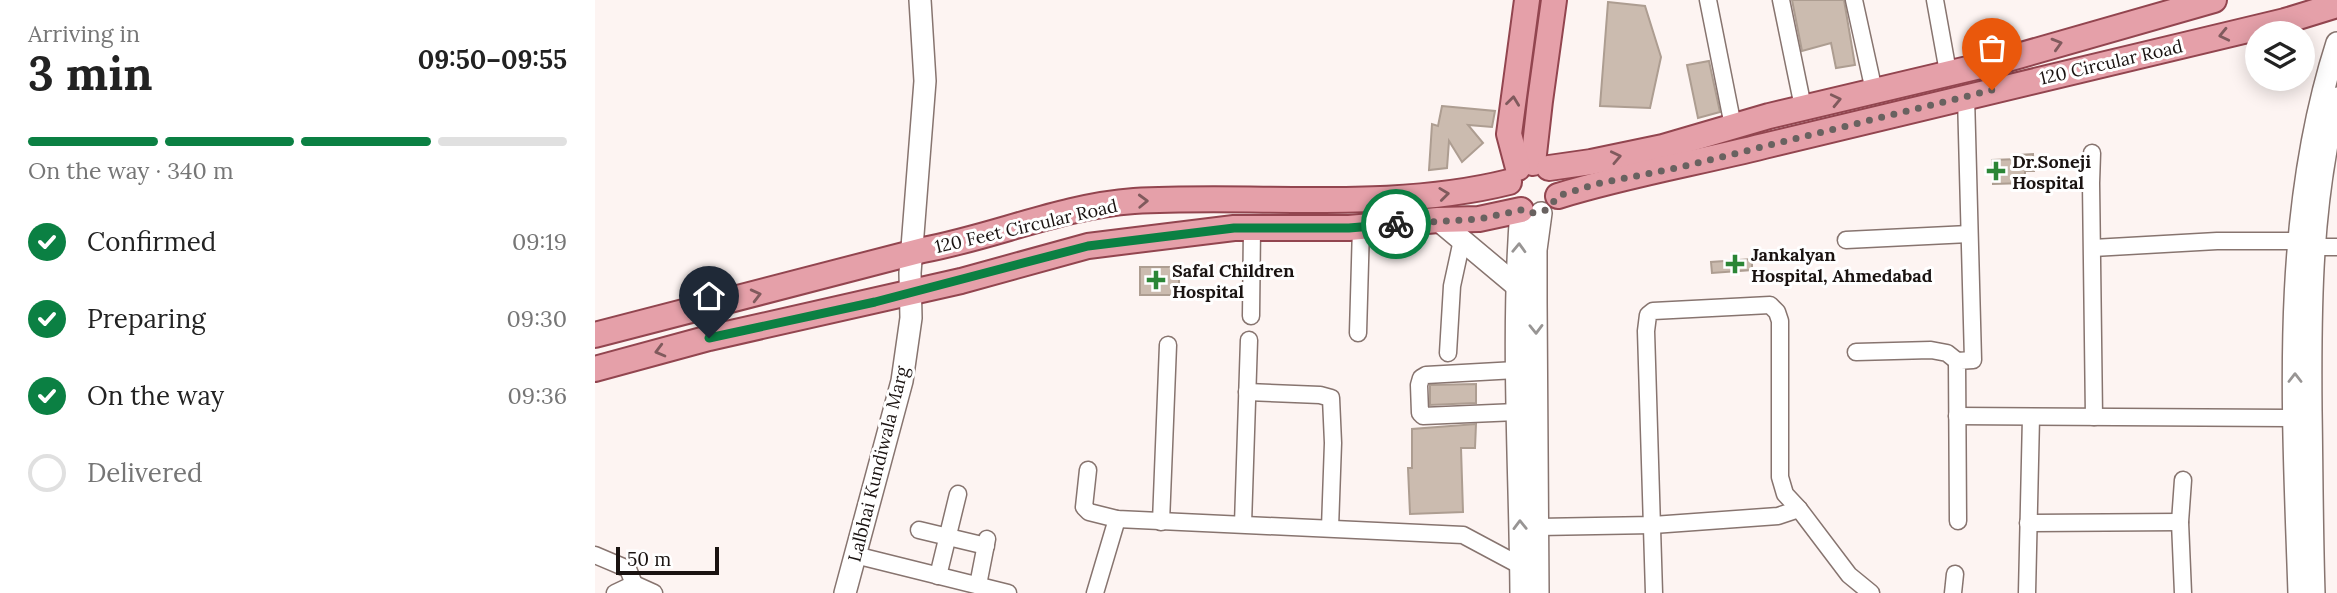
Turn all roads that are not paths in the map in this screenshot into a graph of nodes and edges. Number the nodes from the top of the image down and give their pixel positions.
1 (920, 0) edge
2 (1527, 0) edge
3 (1554, 0) edge
4 (1708, 0) edge
5 (1781, 0) edge
6 (1854, 0) edge
7 (1935, 0) edge
8 (2214, 0) edge
9 (2337, 5) edge
10 (2337, 43) edge
11 (1948, 72) junction
12 (1874, 91) junction
13 (1966, 96) junction
14 (2337, 98) edge
15 (1803, 107) junction
16 (1733, 126) junction
17 (2092, 153) dead end
18 (1527, 170) junction
19 (1540, 206) junction
20 (1438, 220) junction
21 (1361, 227) junction
22 (1252, 228) junction
23 (1969, 234) junction
24 (1462, 240) junction
25 (1846, 240) dead end
26 (2307, 244) junction
27 (2337, 247) edge
28 (2093, 248) junction
29 (912, 254) junction
30 (1518, 287) junction
31 (909, 293) junction
32 (1251, 316) dead end
33 (1358, 334) dead end
34 (595, 335) edge
35 (1249, 340) dead end
36 (1168, 345) dead end
37 (1856, 352) dead end
38 (1448, 353) dead end
39 (1957, 361) junction
40 (595, 369) edge
41 (1516, 370) junction
42 (1247, 392) junction
43 (1517, 412) junction
44 (1957, 416) junction
45 (2031, 417) junction
46 (2094, 417) junction
47 (2295, 418) junction
48 (1088, 470) dead end
49 (2183, 480) dead end
50 (958, 494) dead end
51 (1800, 509) junction
52 (1117, 519) junction
53 (1958, 521) dead end
54 (1161, 522) junction
55 (2181, 522) junction
56 (2028, 523) junction
57 (1243, 524) junction
58 (1653, 525) junction
59 (1538, 527) junction
60 (1330, 528) junction
61 (919, 530) dead end
62 (947, 537) junction
63 (595, 555) edge
64 (855, 555) junction
65 (1521, 566) junction
66 (1955, 574) dead end
67 (938, 576) junction
68 (634, 584) junction
69 (978, 585) junction
70 (615, 593) edge
71 (655, 593) edge
72 (845, 593) edge
73 (1008, 593) edge
74 (1095, 593) edge
75 (1521, 593) edge
76 (1538, 593) edge
77 (1654, 593) edge
78 (1871, 593) edge
79 (1953, 593) edge
80 (2028, 593) edge
81 (2183, 593) edge
82 (2299, 593) edge
83 (2314, 593) edge

1 - 29 main road, Lalbhai Kundiwala Marg
18 -> 2 main road
3 - 18 main road
4 - 16 street
5 - 15 street
6 - 12 street
7 - 11 street
11 -> 8 main road, 120 Circular Road
9 -> 13 main road, 120 Circular Road
10 - 26 main road
11 - 12 main road, 120 Circular Road
15 -> 12 main road, 120 Circular Road
13 - 19 main road, 120 Circular Road
13 - 23 street
14 - 26 main road
15 - 16 main road, 120 Circular Road
18 -> 16 main road, 120 Circular Road
17 - 28 street
18 - 19 main road
18 - 19 main road
29 -> 18 main road, 120 Feet Circular Road
19 - 20 main road, 120 Feet Circular Road
30 -> 19 main road
19 -> 59 main road
20 - 21 main road, 120 Feet Circular Road
20 - 24 main road
21 - 22 main road, 120 Feet Circular Road
21 - 33 street
22 - 31 main road, 120 Feet Circular Road
22 - 32 street
23 - 25 street
23 - 39 street
24 - 30 main road
24 - 38 street
26 - 27 street
26 - 28 street
47 -> 26 main road
26 - 83 main road
28 - 46 street
29 - 31 main road, Lalbhai Kundiwala Marg
34 -> 29 main road, 120 Feet Circular Road
30 - 41 main road
31 -> 40 main road, 120 Feet Circular Road
31 - 64 main road, Lalbhai Kundiwala Marg
35 - 42 street
36 - 54 street
37 - 39 street
39 - 44 street
41 - 43 main road
41 - 43 street
42 - 57 street
42 - 60 street
65 -> 43 main road
44 - 45 street
44 - 53 street
45 - 46 street
45 - 56 street
46 - 47 street
47 - 82 main road
48 - 52 street
49 - 55 street
50 - 62 street
51 - 58 street
51 - 58 street
51 - 78 street
52 - 54 street
52 - 74 street
54 - 57 street
55 - 56 street
55 - 81 street
56 - 80 street
57 - 60 street
58 - 59 street
58 - 77 street
59 - 76 main road
60 - 65 street
61 - 62 street
62 - 67 street
62 - 69 street
63 - 68 street
64 - 67 street
64 - 72 main road, Lalbhai Kundiwala Marg
65 - 75 main road
66 - 79 street
67 - 69 street
68 - 70 street
68 - 71 street
69 - 73 street

